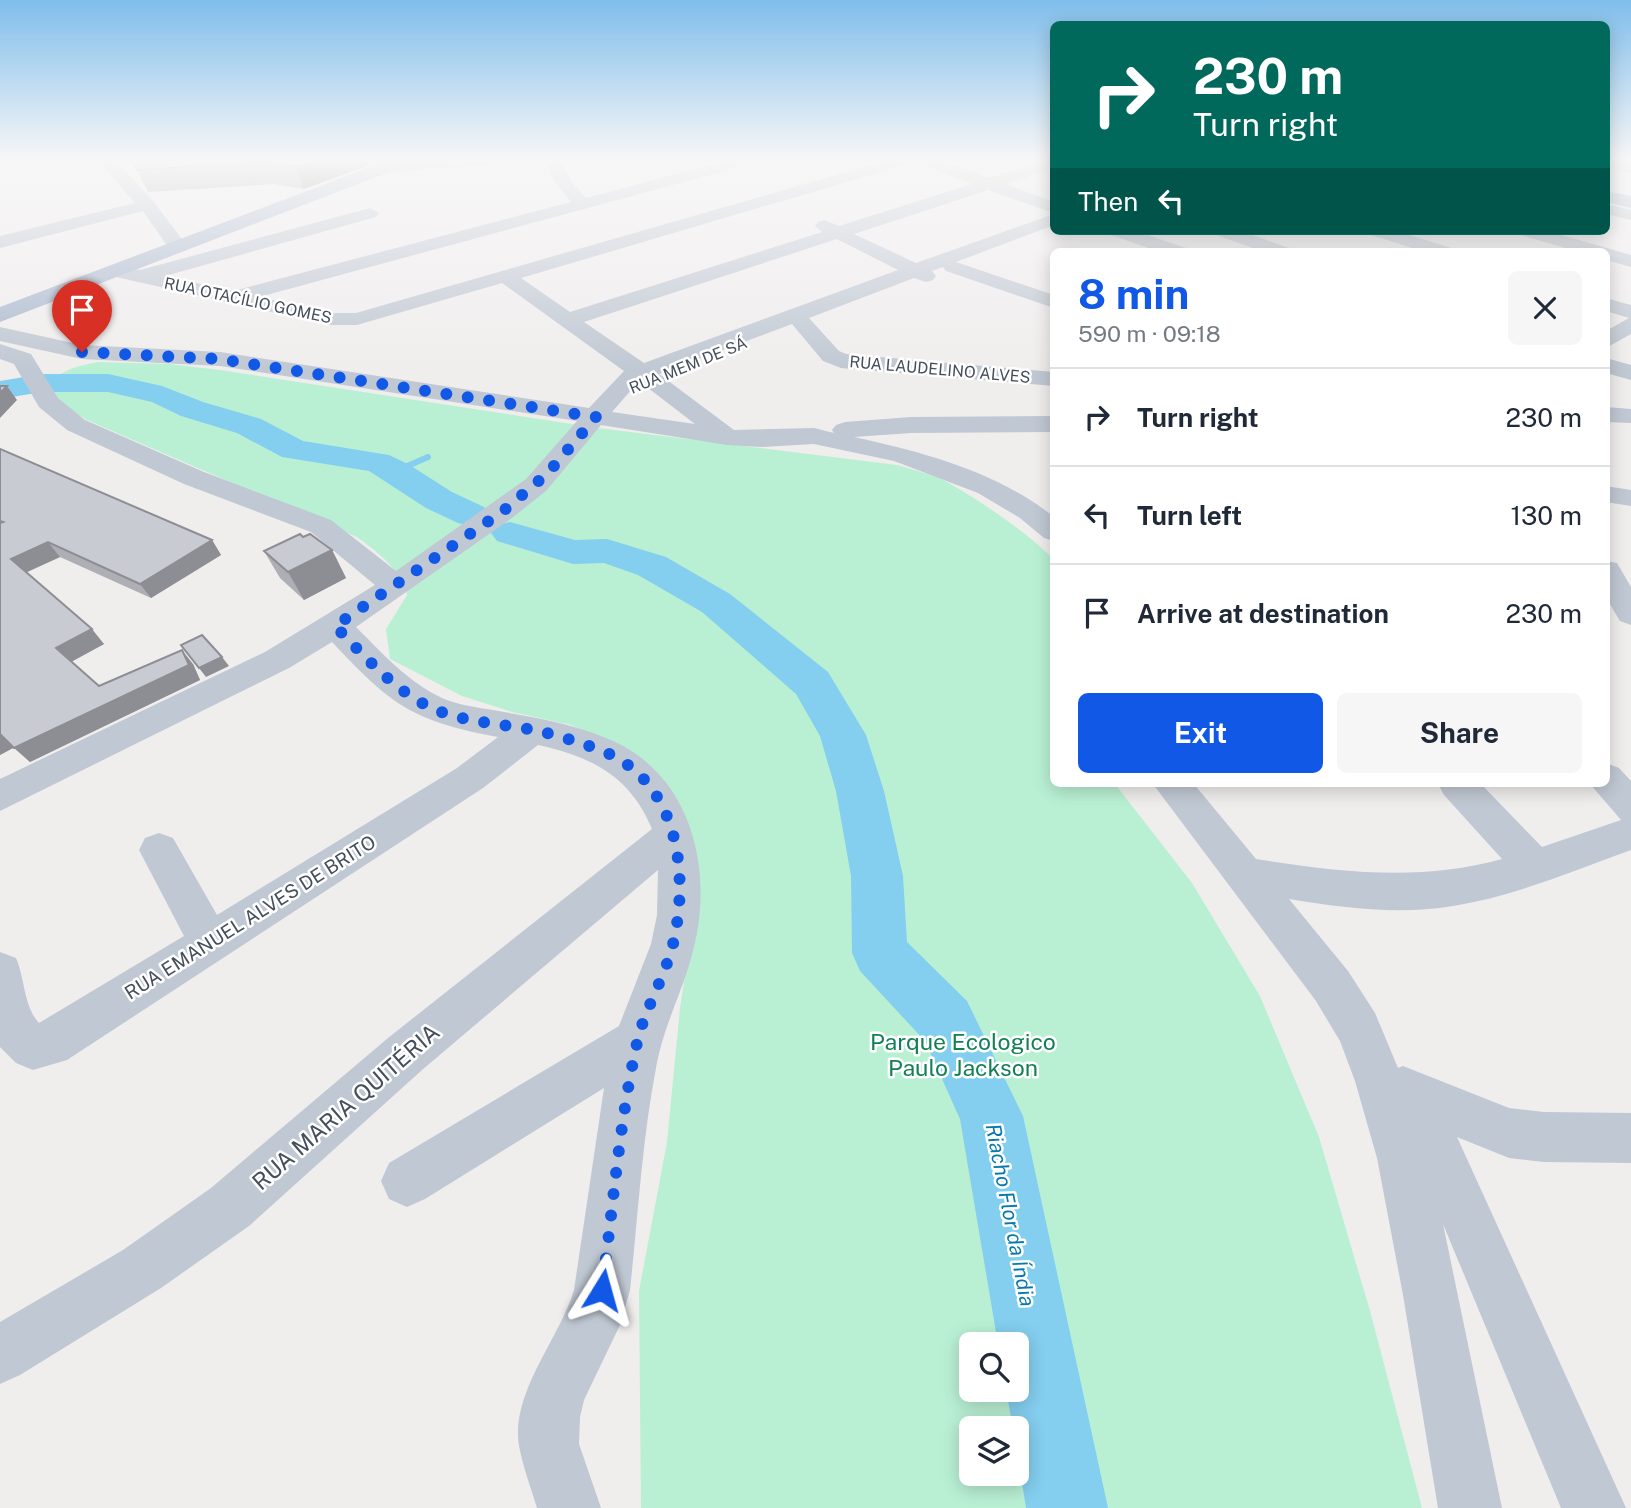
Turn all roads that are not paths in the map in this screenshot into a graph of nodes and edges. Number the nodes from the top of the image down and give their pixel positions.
1 (46, 230) edge
2 (166, 230) edge
3 (221, 230) edge
4 (308, 230) edge
5 (394, 230) edge
6 (481, 230) edge
7 (549, 230) edge
8 (662, 230) edge
9 (832, 230) edge
10 (840, 230) edge
11 (1026, 230) edge
12 (1050, 231) edge
13 (835, 232) junction
14 (1130, 235) edge
15 (1234, 235) edge
16 (1404, 235) edge
17 (1408, 235) edge
18 (1542, 235) edge
19 (0, 242) edge
20 (178, 247) junction
21 (417, 247) junction
22 (1167, 248) edge
23 (1271, 248) edge
24 (1380, 248) edge
25 (1436, 248) edge
26 (1586, 248) edge
27 (586, 252) junction
28 (1610, 255) edge
29 (1631, 261) edge
30 (607, 265) dead end
31 (953, 267) junction
32 (116, 271) junction
33 (920, 273) junction
34 (505, 276) junction
35 (140, 277) junction
36 (627, 279) dead end
37 (474, 285) junction
38 (648, 292) junction
39 (233, 298) junction
40 (1050, 301) edge
41 (1610, 305) edge
42 (1631, 312) edge
43 (0, 315) edge
44 (801, 318) junction
45 (568, 320) junction
46 (1631, 324) edge
47 (0, 334) edge
48 (1610, 338) edge
49 (0, 351) edge
50 (77, 351) junction
51 (1610, 366) edge
52 (30, 371) junction
53 (1631, 373) edge
54 (645, 375) junction
55 (1050, 379) edge
56 (605, 406) junction
57 (1050, 424) edge
58 (814, 436) junction
59 (727, 437) junction
60 (1610, 495) edge
61 (1631, 498) edge
62 (1050, 529) edge
63 (1615, 573) edge
64 (394, 586) junction
65 (1631, 614) edge
66 (335, 626) junction
67 (533, 730) junction
68 (1610, 783) edge
69 (1174, 787) edge
70 (1460, 787) edge
71 (0, 796) edge
72 (1631, 808) edge
73 (1631, 833) edge
74 (674, 834) junction
75 (159, 850) dead end
76 (1535, 867) junction
77 (1247, 875) junction
78 (210, 943) junction
79 (0, 973) edge
80 (637, 1041) junction
81 (1397, 1088) junction
82 (1631, 1138) edge
83 (407, 1181) dead end
84 (0, 1354) edge
85 (569, 1508) edge
86 (1470, 1508) edge
87 (1594, 1508) edge

1 - 19 street
2 - 20 street
3 - 20 main road
4 - 35 street
5 - 21 street
6 - 21 street
7 - 27 street
8 - 27 street, RUA OTACÍLIO GOMES
9 - 13 street
10 - 13 street
11 - 33 street, RUA MEM DE SÁ
12 - 31 street, RUA MEM DE SÁ
13 - 33 street
13 - 38 street
14 - 22 street
15 - 23 street
16 - 24 street
17 - 25 street
18 - 26 street
20 - 32 main road
21 - 37 street
21 - 39 street
27 - 30 street
27 - 34 street, RUA OTACÍLIO GOMES
28 - 29 street
31 - 33 street, RUA MEM DE SÁ
31 - 40 street
32 - 35 street, RUA OTACÍLIO GOMES
32 - 43 main road
33 - 44 street, RUA MEM DE SÁ
34 - 37 street, RUA OTACÍLIO GOMES
34 - 45 street
35 - 39 street, RUA OTACÍLIO GOMES
36 - 38 street
37 - 39 street, RUA OTACÍLIO GOMES
38 - 45 street
41 - 42 street
44 - 54 street, RUA MEM DE SÁ
44 - 55 street, RUA LAUDELINO ALVES
45 - 54 street
46 - 48 street
47 - 50 street
49 - 52 street
50 - 52 street
50 - 56 street
51 - 53 street
52 - 64 street
54 - 56 street, RUA MEM DE SÁ
54 - 59 street
56 - 59 street
56 - 64 street
57 - 58 street
58 - 59 street
58 - 62 street
60 - 61 street
63 - 65 street
64 - 66 street
66 - 67 street
66 - 71 street
67 - 74 street
67 - 78 street, RUA EMANUEL ALVES DE BRITO
68 - 72 street
69 - 77 street
70 - 76 street
73 - 76 street
74 - 80 street
74 - 84 street, RUA MARIA QUITÉRIA
75 - 78 street
76 - 77 street
77 - 81 street
78 - 79 street, RUA EMANUEL ALVES DE BRITO
80 - 83 street
80 - 85 street
81 - 82 street
81 - 86 street
81 - 87 street

